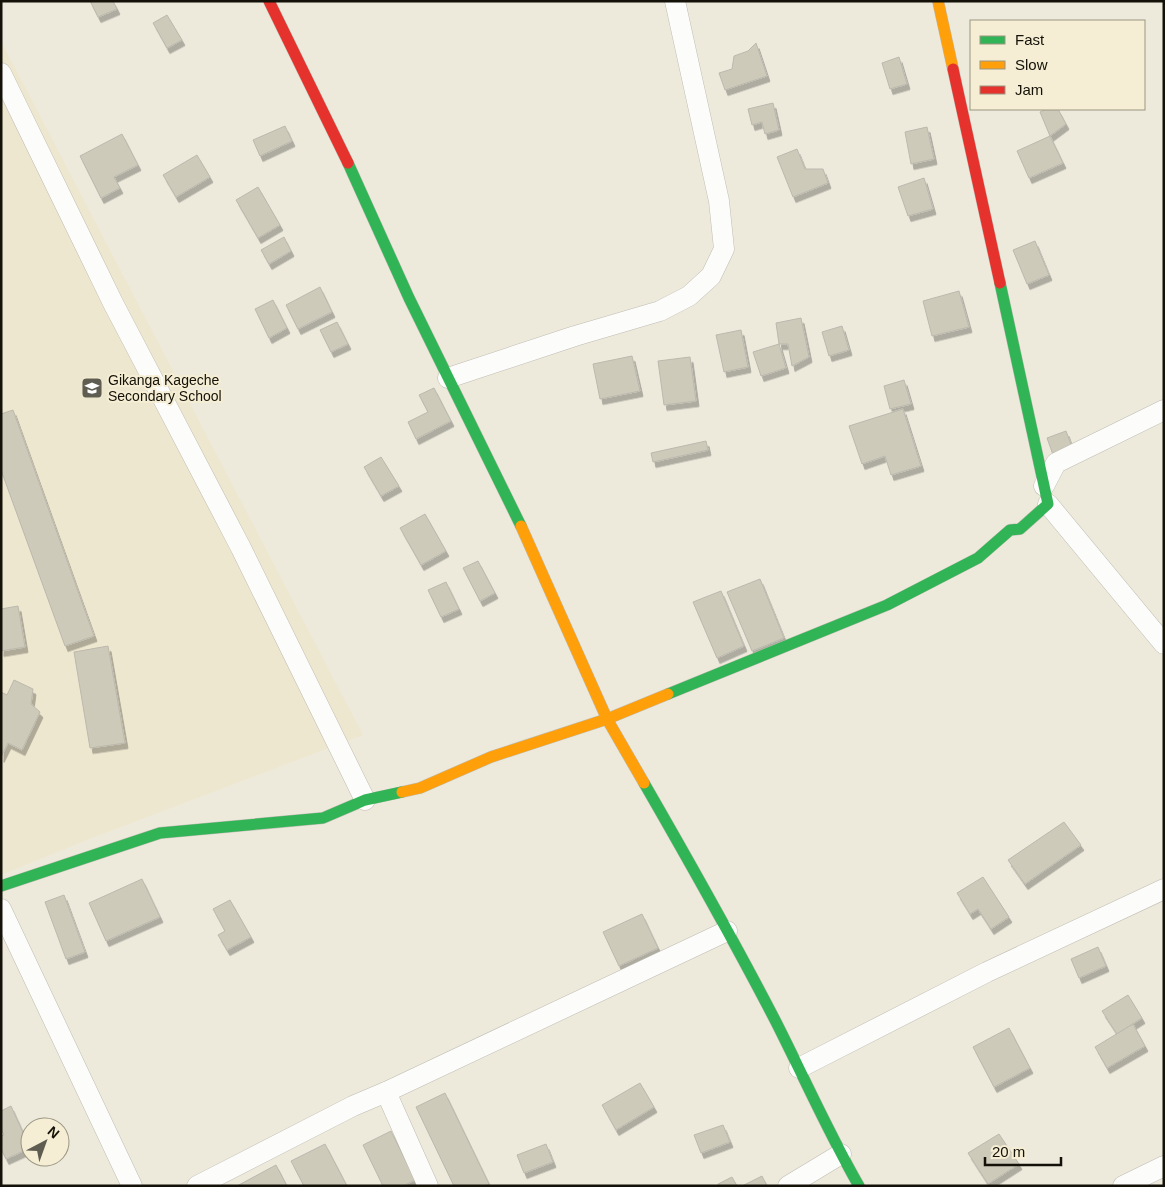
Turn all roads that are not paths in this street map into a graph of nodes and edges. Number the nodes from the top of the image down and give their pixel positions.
1 (270, 1) edge
2 (675, 1) edge
3 (938, 1) edge
4 (1, 72) edge
5 (448, 378) junction
6 (1164, 410) edge
7 (1046, 495) junction
8 (1164, 644) edge
9 (607, 719) junction
10 (365, 800) junction
11 (1, 886) edge
12 (1164, 889) edge
13 (1, 909) edge
14 (727, 931) junction
15 (798, 1068) junction
16 (386, 1092) junction
17 (841, 1154) junction
18 (1164, 1166) edge
19 (132, 1186) edge
20 (197, 1186) edge
21 (428, 1186) edge
22 (788, 1186) edge
23 (859, 1186) edge
24 (1123, 1186) edge

1 - 5 street
2 - 5 street
3 - 7 street
4 - 10 street
5 - 9 street
6 - 7 street
7 - 8 street
7 - 9 street
9 - 10 street
9 - 14 street
10 - 11 street
12 - 15 street
13 - 19 street
14 - 15 street
14 - 16 street
15 - 17 street
16 - 20 street
16 - 21 street
17 - 22 street
17 - 23 street
18 - 24 street

